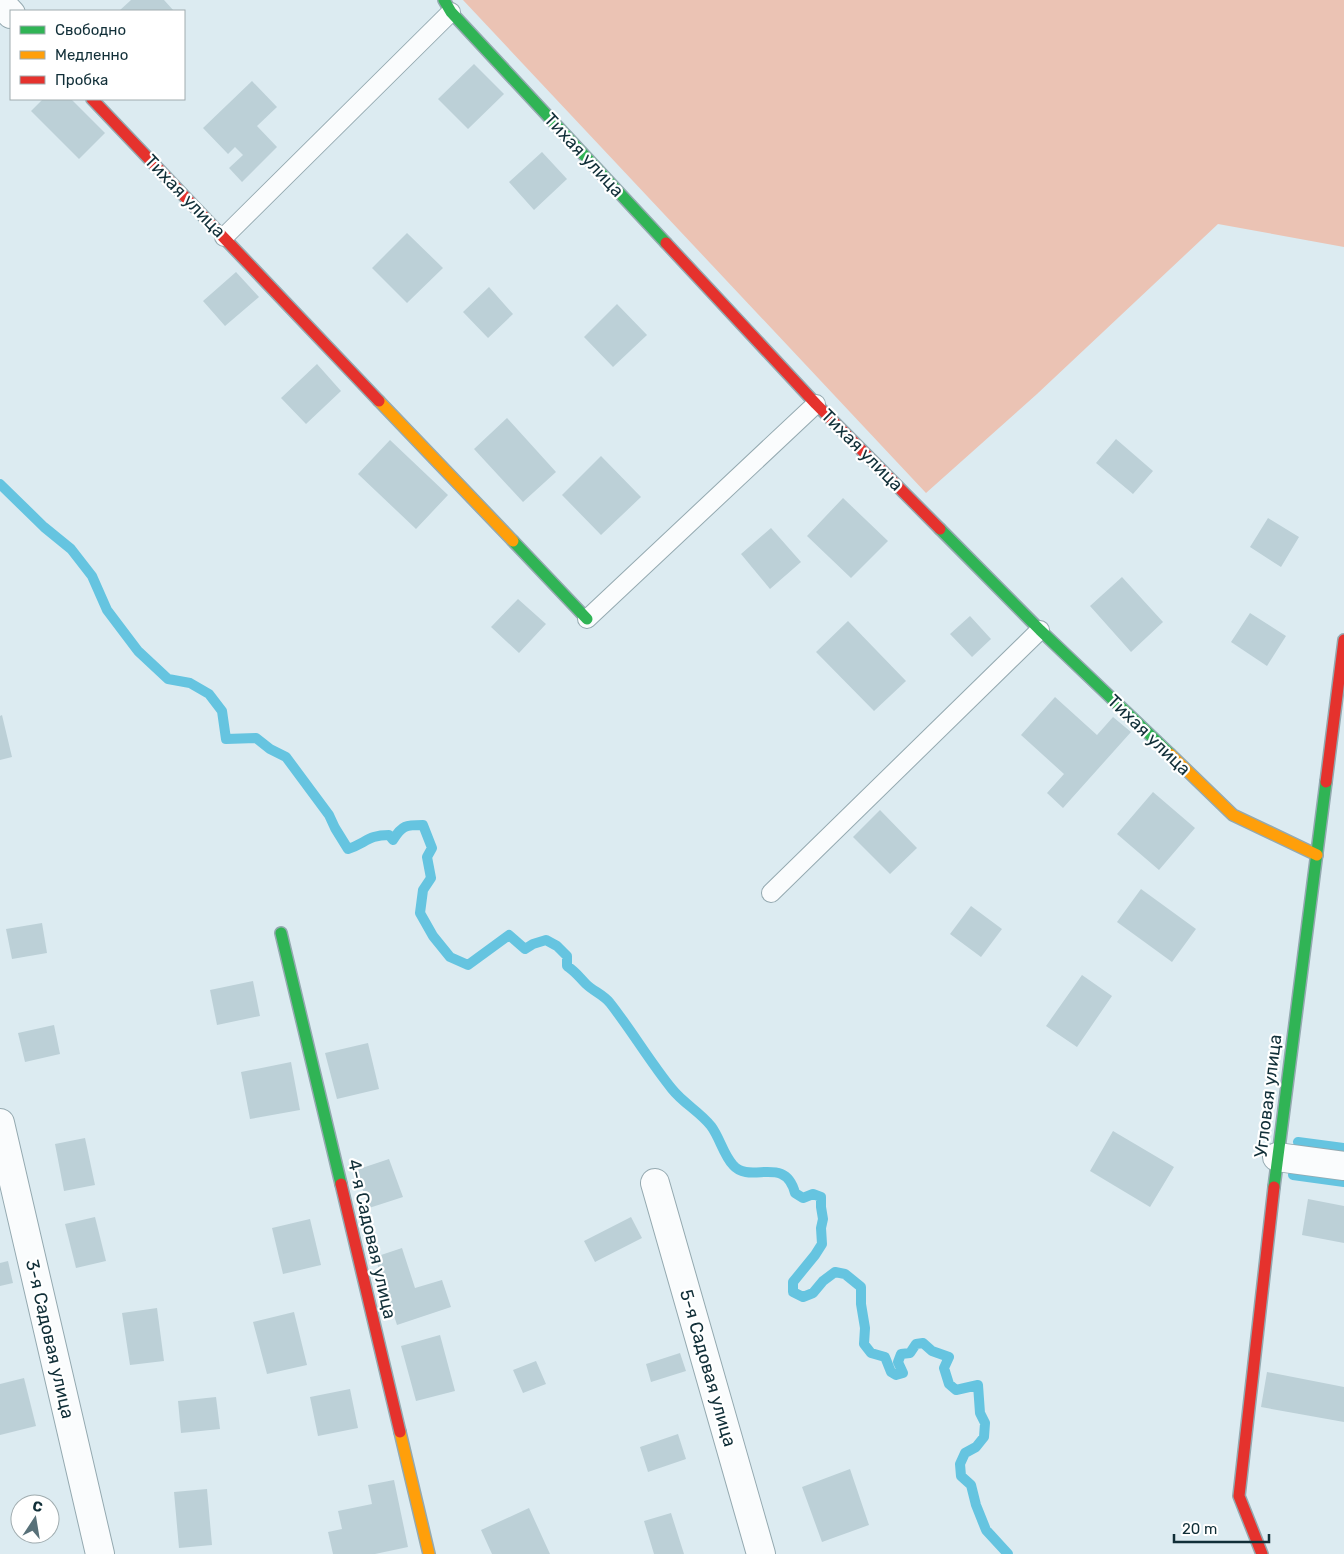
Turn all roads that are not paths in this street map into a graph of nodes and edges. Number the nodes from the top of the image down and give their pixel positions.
1 (0, 2) edge
2 (448, 6) edge
3 (10, 13) edge
4 (93, 100) edge
5 (224, 237) junction
6 (816, 404) junction
7 (587, 619) joint
8 (1040, 630) junction
9 (1344, 640) edge
10 (1317, 855) junction
11 (771, 893) dead end
12 (281, 933) dead end
13 (0, 1124) edge
14 (1277, 1157) junction
15 (1344, 1166) edge
16 (655, 1183) dead end
17 (100, 1554) edge
18 (429, 1554) edge
19 (761, 1554) edge
20 (1262, 1554) edge

1 - 3 street
2 - 5 lane
2 - 6 street, Тихая улица
4 - 5 street, Тихая улица
5 - 7 street, Тихая улица
6 - 7 lane
6 - 8 street, Тихая улица
8 - 10 street, Тихая улица
8 - 11 lane
9 - 10 street, Угловая улица
10 - 14 street, Угловая улица
12 - 18 street, 4-я Садовая улица
13 - 17 street, 3-я Садовая улица
14 - 15 street
14 - 20 street, Угловая улица
16 - 19 street, 5-я Садовая улица

